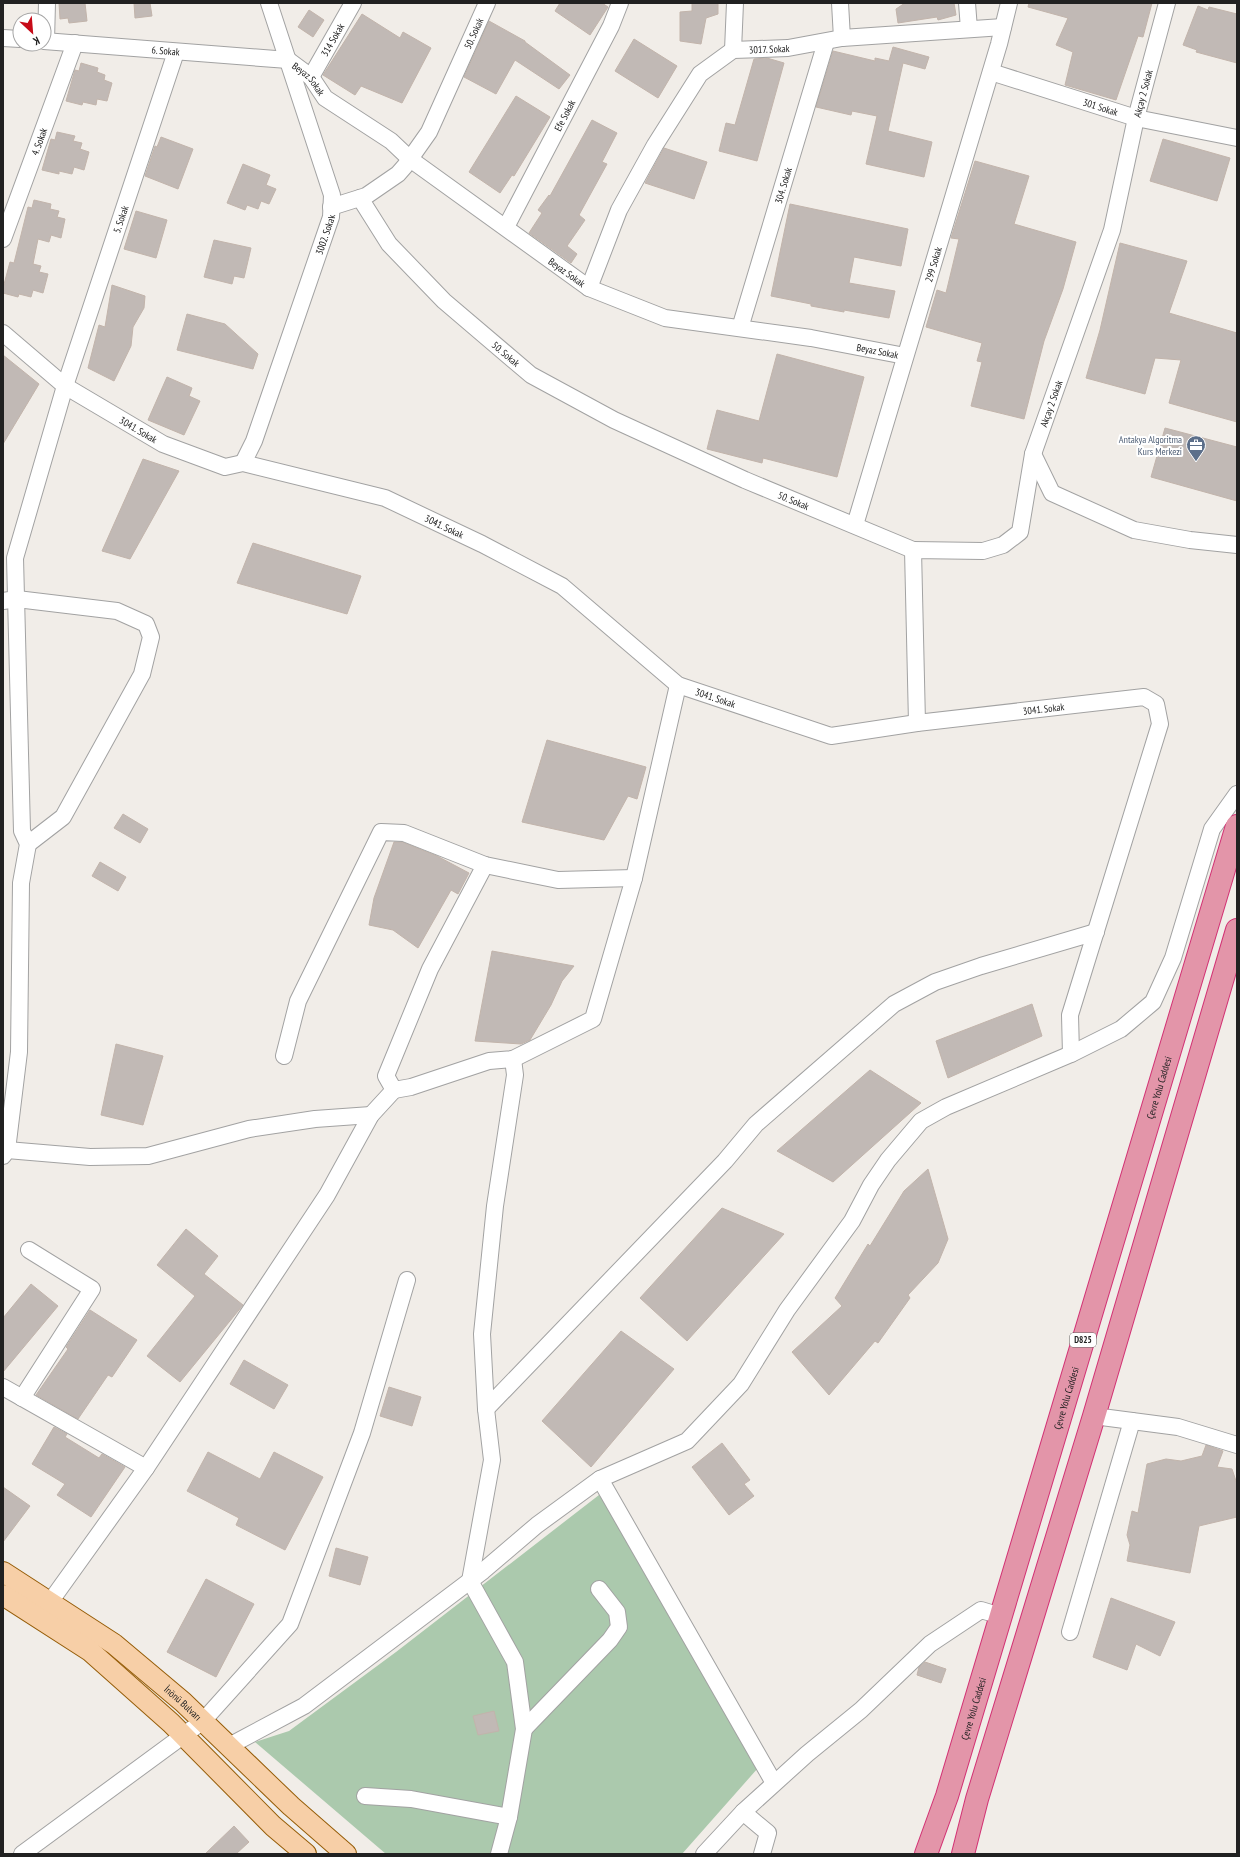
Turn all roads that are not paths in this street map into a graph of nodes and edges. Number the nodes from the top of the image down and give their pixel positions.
1 (269, 3) edge
2 (353, 3) edge
3 (487, 3) edge
4 (620, 3) edge
5 (735, 3) edge
6 (840, 3) edge
7 (967, 3) edge
8 (1009, 3) edge
9 (1167, 3) edge
10 (1003, 27) junction
11 (969, 29) junction
12 (842, 38) junction
13 (52, 41) edge
14 (826, 42) junction
15 (75, 43) junction
16 (733, 50) junction
17 (176, 52) junction
18 (288, 60) junction
19 (991, 72) junction
20 (311, 77) junction
21 (1136, 118) junction
22 (1237, 138) edge
23 (410, 159) junction
24 (360, 198) junction
25 (331, 207) junction
26 (506, 227) junction
27 (3, 239) edge
28 (589, 288) junction
29 (740, 328) junction
30 (3, 333) edge
31 (905, 356) junction
32 (65, 386) junction
33 (1033, 454) junction
34 (243, 463) junction
35 (855, 525) junction
36 (1237, 545) edge
37 (913, 550) junction
38 (10, 600) edge
39 (678, 685) junction
40 (917, 723) junction
41 (1237, 794) edge
42 (1237, 826) edge
43 (28, 844) junction
44 (485, 865) junction
45 (634, 878) junction
46 (1237, 930) edge
47 (1096, 932) junction
48 (1071, 1054) junction
49 (284, 1056) dead end
50 (513, 1059) junction
51 (394, 1090) junction
52 (371, 1115) junction
53 (5, 1153) edge
54 (29, 1250) dead end
55 (407, 1280) dead end
56 (3, 1387) edge
57 (22, 1398) junction
58 (486, 1409) junction
59 (1094, 1416) junction
60 (1132, 1421) junction
61 (1237, 1445) edge
62 (146, 1468) junction
63 (600, 1479) junction
64 (3, 1572) edge
65 (470, 1581) junction
66 (599, 1589) dead end
67 (3, 1596) edge
68 (50, 1602) junction
69 (1001, 1616) junction
70 (1070, 1632) dead end
71 (203, 1721) junction
72 (524, 1730) junction
73 (184, 1737) junction
74 (229, 1746) junction
75 (774, 1784) junction
76 (365, 1796) dead end
77 (743, 1812) junction
78 (509, 1817) junction
79 (22, 1854) edge
80 (306, 1854) edge
81 (346, 1854) edge
82 (499, 1854) edge
83 (704, 1854) edge
84 (762, 1854) edge
85 (926, 1854) edge
86 (963, 1854) edge

1 - 18 street, 3002. Sokak
2 - 20 street, 314 Sokak
3 - 23 street, 50. Sokak
4 - 26 street, Efe Sokak
5 - 16 street
6 - 12 street
7 - 11 street
8 - 10 street, 299 Sokak
9 - 21 street, Akçay 2 Sokak
10 - 11 street, 3017. Sokak
10 - 19 street, 299 Sokak
11 - 12 street, 3017. Sokak
12 - 14 street, 3017. Sokak
13 - 15 street, 6. Sokak
14 - 16 street, 3017. Sokak
14 - 29 street, 304. Sokak
15 - 17 street, 6. Sokak
15 - 27 street, 4. Sokak
16 - 28 street
17 - 18 street, 6. Sokak
17 - 32 street, 5. Sokak
18 - 20 street, Beyaz Sokak
18 - 25 street, 3002. Sokak
19 - 21 street, 301 Sokak
19 - 31 street, 299 Sokak
20 - 23 street, Beyaz Sokak
21 - 22 street, 301 Sokak
21 - 33 street, Akçay 2 Sokak
23 - 24 street, 50. Sokak
23 - 26 street, Beyaz Sokak
24 - 25 street
24 - 35 street, 50. Sokak
25 - 34 street, 3002. Sokak
26 - 28 street, Beyaz Sokak
28 - 29 street, Beyaz Sokak
29 - 31 street, Beyaz Sokak
30 - 32 street, 3041. Sokak
31 - 35 street, 299 Sokak
32 - 34 street, 3041. Sokak
32 - 38 street, 5. Sokak
33 - 36 street
33 - 37 street, Akçay 2 Sokak
34 - 39 street, 3041. Sokak
35 - 37 street, 50. Sokak
37 - 40 street
38 - 43 street, 5. Sokak
38 - 43 street
39 - 40 street, 3041. Sokak
39 - 45 street
40 - 47 street, 3041. Sokak
41 - 48 street
42 - 69 highway, Çevre Yolu Caddesi / D825
43 - 53 street
44 - 45 street
44 - 49 street
44 - 51 street
45 - 50 street
46 - 59 highway
47 - 48 street, 3041. Sokak
47 - 58 street
48 - 63 street
50 - 51 street
50 - 58 street
51 - 52 street
52 - 53 street
52 - 62 street
54 - 57 street
55 - 71 street
56 - 57 street
57 - 62 street
58 - 65 street
59 - 60 street
59 - 86 highway
60 - 61 street
60 - 70 street
62 - 68 street
63 - 65 street
63 - 75 street
64 - 68 main road, İnönü Bulvarı
65 - 72 street
65 - 74 street
66 - 72 street
67 - 73 main road
68 - 71 main road, İnönü Bulvarı
69 - 75 street
69 - 85 highway, Çevre Yolu Caddesi / D825
71 - 73 street
71 - 74 main road, İnönü Bulvarı
72 - 78 street
73 - 79 street
73 - 80 main road
74 - 81 main road, İnönü Bulvarı
75 - 77 street
76 - 78 street
77 - 83 street
77 - 84 street
78 - 82 street

